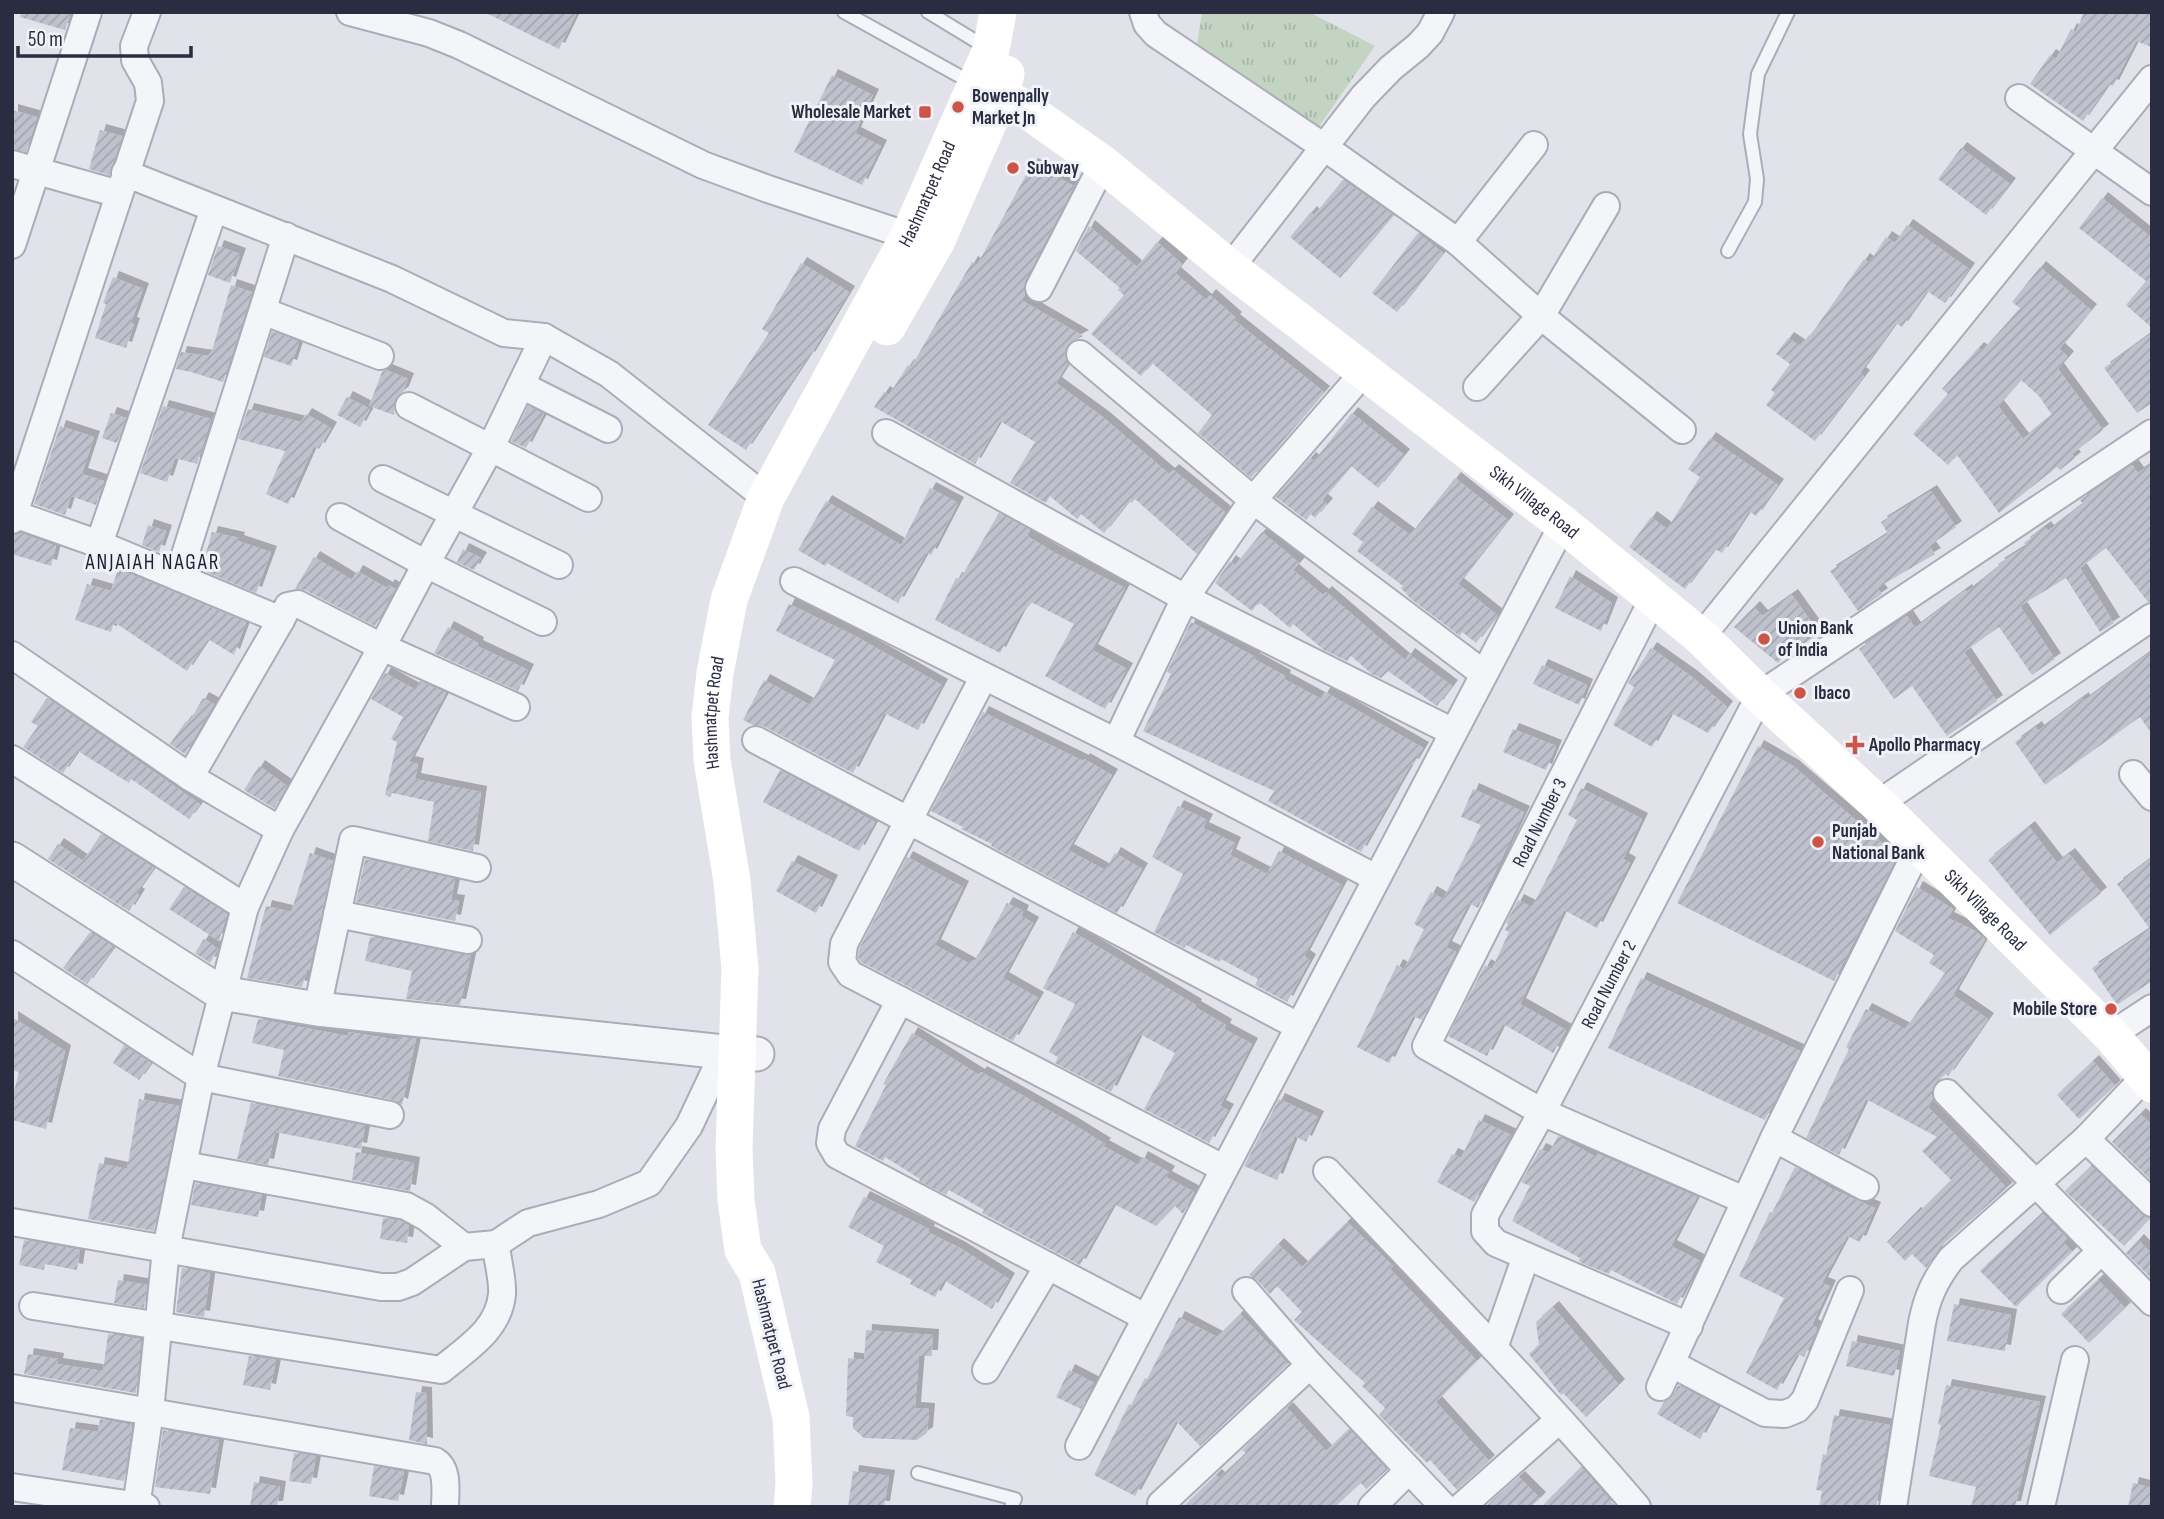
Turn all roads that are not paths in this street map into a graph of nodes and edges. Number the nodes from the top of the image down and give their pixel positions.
1 (88, 12) edge
2 (147, 12) edge
3 (350, 12) edge
4 (844, 12) edge
5 (928, 12) edge
6 (998, 12) edge
7 (1021, 12) edge
8 (1143, 12) edge
9 (1441, 12) edge
10 (1788, 12) edge
11 (996, 52) junction
12 (2152, 79) edge
13 (988, 90) junction
14 (2019, 98) dead end
15 (1534, 145) dead end
16 (1324, 147) junction
17 (2093, 152) junction
18 (1103, 164) junction
19 (24, 168) edge
20 (122, 184) junction
21 (2152, 192) edge
22 (1606, 206) dead end
23 (214, 209) junction
24 (286, 236) junction
25 (909, 236) junction
26 (1458, 242) junction
27 (12, 245) edge
28 (1728, 251) dead end
29 (1230, 268) junction
30 (1038, 288) dead end
31 (263, 311) junction
32 (1541, 316) junction
33 (544, 337) junction
34 (1080, 354) dead end
35 (380, 356) dead end
36 (1364, 371) junction
37 (521, 385) junction
38 (1477, 387) dead end
39 (409, 407) dead end
40 (608, 429) dead end
41 (1682, 430) dead end
42 (886, 433) dead end
43 (2152, 433) edge
44 (491, 447) junction
45 (383, 479) dead end
46 (588, 498) dead end
47 (766, 498) junction
48 (1253, 500) junction
49 (453, 515) junction
50 (13, 517) edge
51 (340, 517) dead end
52 (1563, 524) junction
53 (99, 544) junction
54 (426, 564) junction
55 (559, 565) dead end
56 (178, 577) junction
57 (794, 581) dead end
58 (1185, 598) junction
59 (1653, 599) junction
60 (738, 602) junction
61 (2152, 617) edge
62 (281, 620) junction
63 (543, 621) dead end
64 (1701, 636) junction
65 (382, 647) junction
66 (12, 655) edge
67 (1484, 674) junction
68 (983, 678) junction
69 (1760, 695) junction
70 (516, 707) dead end
71 (1453, 732) junction
72 (755, 740) dead end
73 (1116, 742) junction
74 (12, 759) edge
75 (2133, 774) dead end
76 (191, 777) junction
77 (2152, 797) edge
78 (1878, 804) junction
79 (909, 820) junction
80 (280, 831) junction
81 (1920, 847) junction
82 (12, 859) edge
83 (477, 868) dead end
84 (1376, 878) junction
85 (246, 906) junction
86 (337, 914) junction
87 (468, 940) dead end
88 (12, 954) edge
89 (221, 993) junction
90 (900, 1000) junction
91 (2152, 1008) edge
92 (317, 1009) junction
93 (1298, 1026) junction
94 (2111, 1035) junction
95 (740, 1053) junction
96 (201, 1077) junction
97 (2148, 1080) edge
98 (1948, 1093) dead end
99 (1542, 1112) junction
100 (390, 1115) dead end
101 (1774, 1138) junction
102 (2086, 1139) junction
103 (184, 1165) junction
104 (1223, 1168) junction
105 (1327, 1171) dead end
106 (2037, 1183) junction
107 (1865, 1187) dead end
108 (1744, 1200) junction
109 (2152, 1203) edge
110 (12, 1222) edge
111 (496, 1244) junction
112 (464, 1247) junction
113 (166, 1249) junction
114 (2101, 1251) junction
115 (1526, 1256) junction
116 (1048, 1266) junction
117 (1850, 1290) dead end
118 (2061, 1290) dead end
119 (1246, 1291) dead end
120 (2152, 1302) edge
121 (33, 1306) dead end
122 (1145, 1317) junction
123 (159, 1325) junction
124 (1689, 1326) junction
125 (1494, 1348) junction
126 (2075, 1360) dead end
127 (1310, 1365) junction
128 (986, 1370) dead end
129 (12, 1388) edge
130 (150, 1410) junction
131 (1559, 1420) junction
132 (1079, 1447) dead end
133 (1409, 1470) junction
134 (918, 1473) dead end
135 (12, 1487) edge
136 (1161, 1504) dead end
137 (139, 1506) edge
138 (445, 1507) edge
139 (792, 1507) edge
140 (1012, 1507) edge
141 (1372, 1507) edge
142 (1444, 1507) edge
143 (1461, 1507) edge
144 (1637, 1507) edge
145 (1893, 1507) edge
146 (2041, 1507) edge

1 - 19 street
2 - 20 street
3 - 25 street
4 - 13 lane, Sikh Village Road
5 - 11 lane
6 - 11 main road, Hashmatpet Road
7 - 13 main road
8 - 16 street
9 - 16 street
10 - 28 lane
11 - 13 main road, Hashmatpet Road
12 - 17 street
13 - 18 main road, Sikh Village Road
13 - 25 main road, Hashmatpet Road
13 - 60 main road
14 - 17 street
15 - 26 street
16 - 26 street
16 - 29 street
17 - 21 street
17 - 64 street
18 - 29 main road, Sikh Village Road
18 - 30 street
19 - 20 street
19 - 27 street
20 - 23 street
20 - 50 street
22 - 32 street
23 - 24 street
23 - 53 street
24 - 31 street
24 - 33 street
25 - 47 main road, Hashmatpet Road
26 - 32 street
29 - 36 main road, Sikh Village Road
31 - 35 street
31 - 56 street
32 - 38 street
32 - 41 street
33 - 37 street
33 - 47 street
34 - 48 street
36 - 48 street
36 - 52 main road, Sikh Village Road
37 - 40 street
37 - 44 street
39 - 44 street
42 - 58 street
43 - 69 street
44 - 46 street
44 - 49 street
45 - 49 street
47 - 60 main road, Hashmatpet Road
48 - 58 street
48 - 67 street
49 - 54 street
49 - 55 street
50 - 53 street
51 - 54 street
52 - 59 main road, Sikh Village Road
52 - 67 street
53 - 56 street
54 - 63 street
54 - 65 street
56 - 62 street
57 - 68 street
58 - 71 street
58 - 73 street
59 - 64 main road, Sikh Village Road
59 - 99 street, Road Number 3
60 - 95 main road, Hashmatpet Road
61 - 78 street
62 - 65 street
62 - 76 street
64 - 69 main road, Sikh Village Road
65 - 70 street
65 - 80 street
66 - 76 street
67 - 71 street
68 - 73 street
68 - 79 street
69 - 78 main road, Sikh Village Road
69 - 99 street, Road Number 2
71 - 84 street
72 - 79 street
73 - 84 street
74 - 85 street
75 - 77 street
76 - 80 street
78 - 81 main road, Sikh Village Road
79 - 90 street
79 - 93 street
80 - 85 street
81 - 94 main road, Sikh Village Road
81 - 101 street
82 - 89 street
83 - 86 street
84 - 93 street
85 - 89 street
86 - 87 street
86 - 92 street
88 - 96 street
89 - 92 street
89 - 96 street
90 - 104 street
90 - 116 street
91 - 94 street
92 - 95 street
93 - 104 street
94 - 97 main road, Sikh Village Road
95 - 111 street
95 - 139 main road, Hashmatpet Road
96 - 100 street
96 - 103 street
97 - 102 street
98 - 106 street
99 - 108 street
99 - 115 street, Road Number 2
101 - 107 street
101 - 108 street
102 - 106 street
102 - 109 street
103 - 112 street
103 - 113 street
104 - 122 street
105 - 125 street
106 - 114 street
106 - 145 street
108 - 124 street
110 - 113 street
111 - 112 street
111 - 123 street
112 - 113 street
113 - 123 street
114 - 118 street
114 - 120 street
115 - 124 street, Road Number 2
115 - 125 street
116 - 122 street
116 - 128 street
117 - 124 street
119 - 127 street
121 - 123 street
122 - 132 street
123 - 130 street
125 - 131 street
126 - 146 street
127 - 133 street
127 - 136 street
129 - 130 street
130 - 137 street
130 - 138 street
131 - 143 street
131 - 144 street
133 - 141 street
133 - 142 street
134 - 140 lane
135 - 137 street

